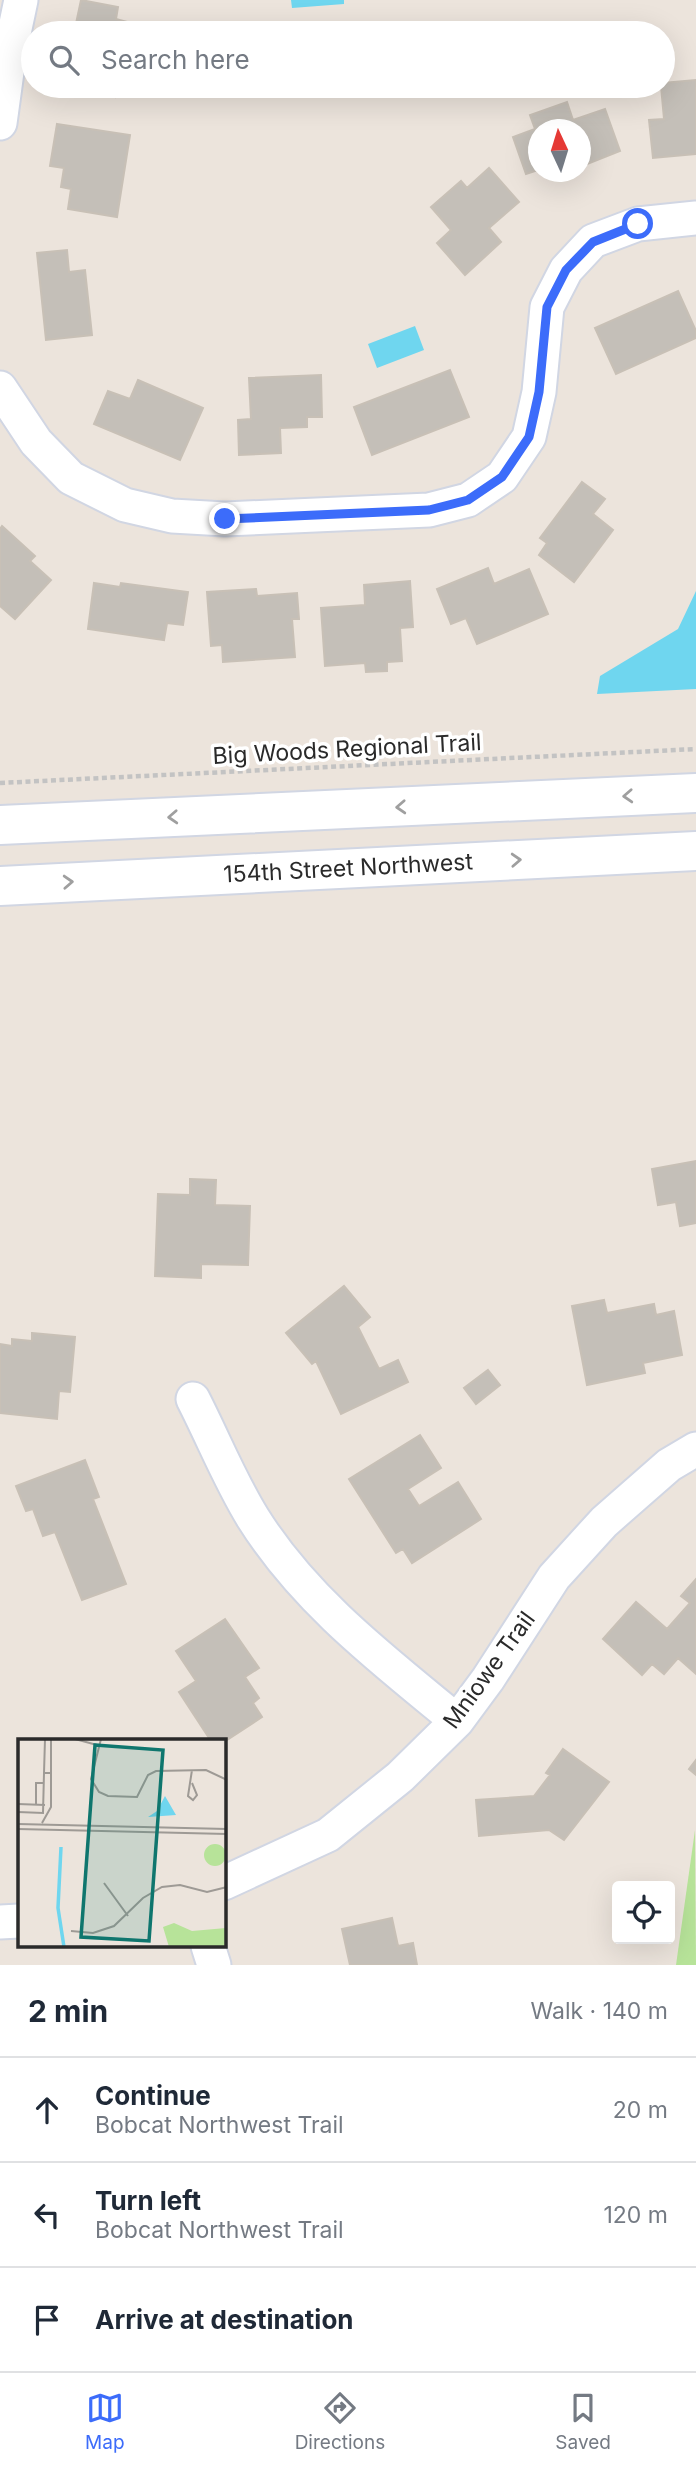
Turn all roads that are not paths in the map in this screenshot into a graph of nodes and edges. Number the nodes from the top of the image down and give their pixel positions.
1 (21, 0) edge
2 (0, 123) edge
3 (696, 218) edge
4 (0, 388) edge
5 (696, 793) edge
6 (0, 825) edge
7 (696, 851) edge
8 (0, 886) edge
9 (193, 1399) dead end
10 (696, 1449) edge
11 (457, 1721) junction
12 (226, 1882) edge
13 (18, 1921) edge
14 (0, 1922) edge
15 (209, 1948) edge
16 (214, 1965) edge

1 - 2 street
3 - 4 street
5 -> 6 street
8 -> 7 street, 154th Street Northwest
9 - 11 street
10 - 11 street, Mniowe Trail
11 - 12 street, Mniowe Trail
13 - 14 street
15 - 16 street

